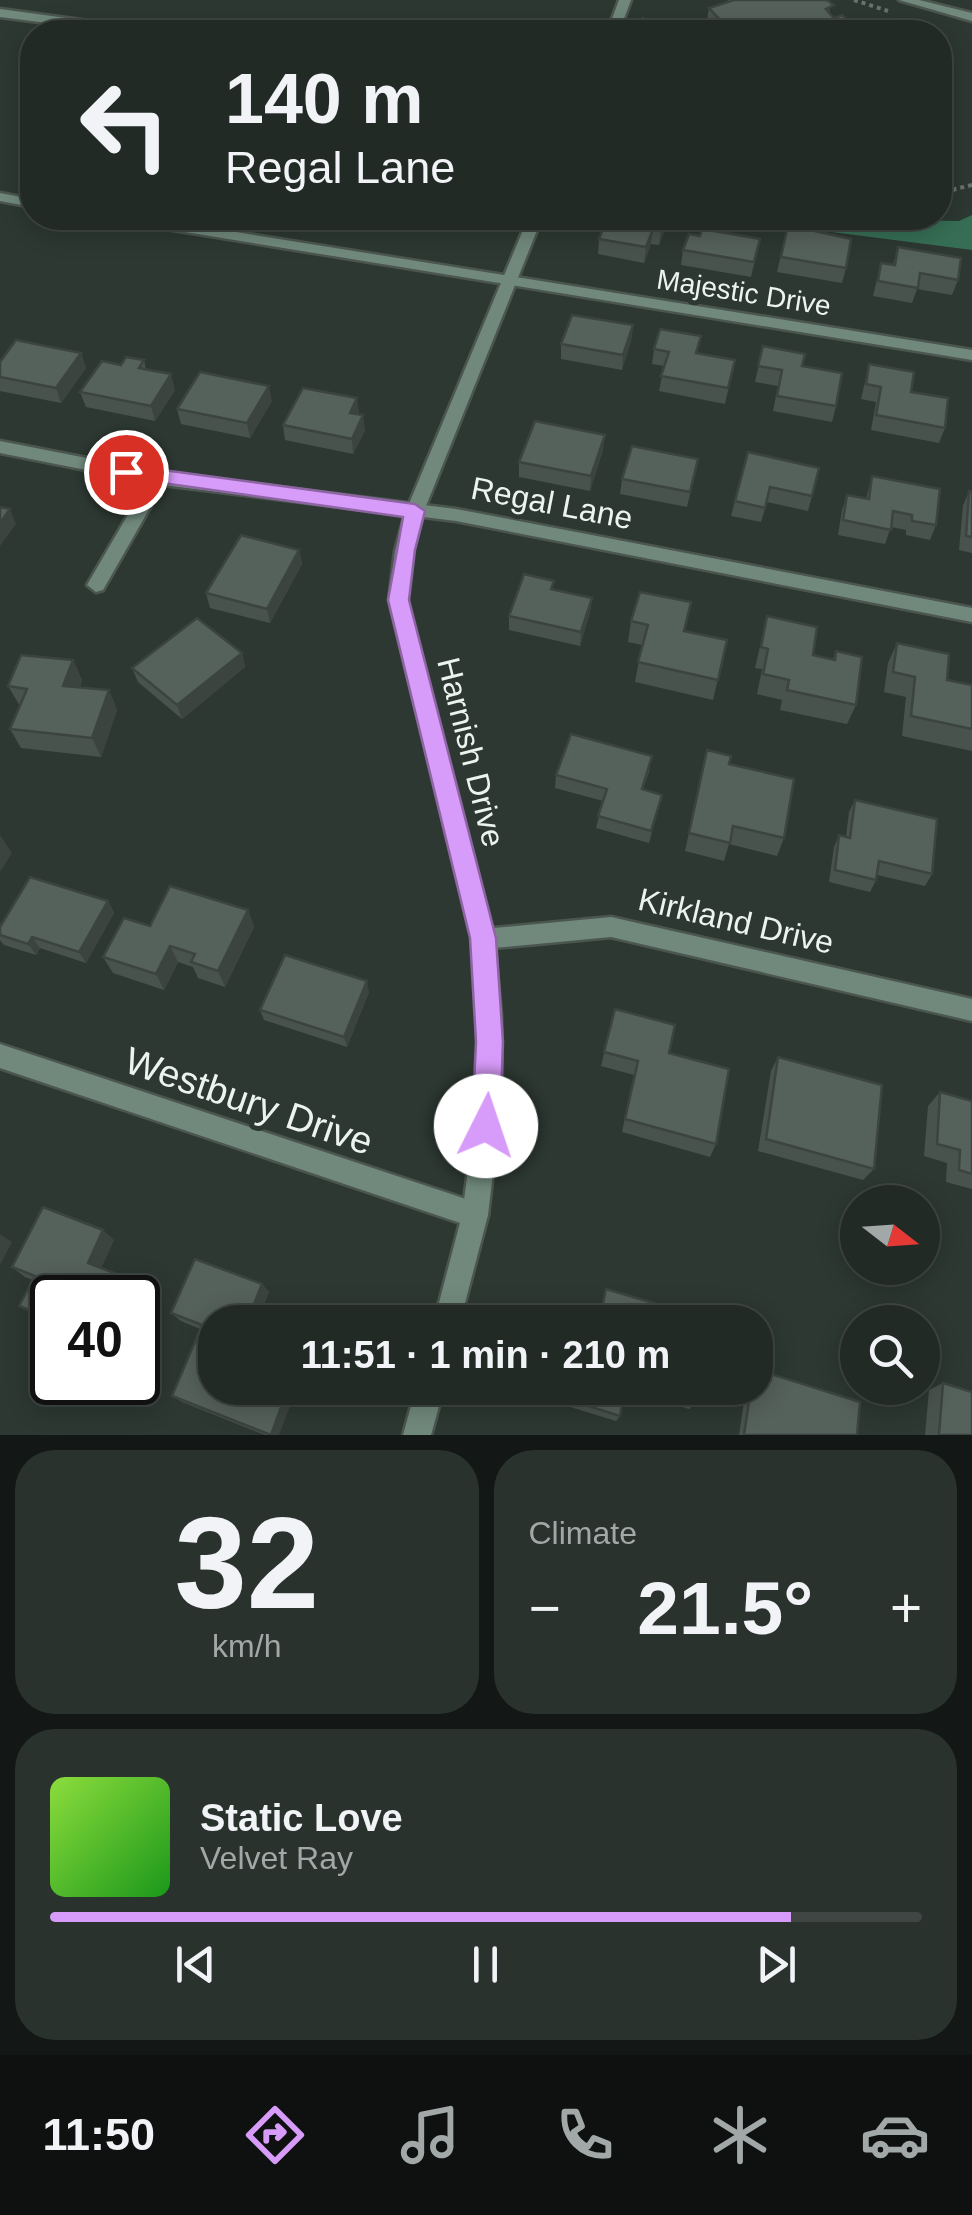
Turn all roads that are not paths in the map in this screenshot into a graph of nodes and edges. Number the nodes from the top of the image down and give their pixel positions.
1 (905, 0) edge
2 (0, 13) edge
3 (972, 17) edge
4 (52, 20) edge
5 (199, 230) edge
6 (530, 230) edge
7 (509, 280) junction
8 (972, 355) edge
9 (0, 447) edge
10 (158, 478) junction
11 (415, 511) junction
12 (96, 584) dead end
13 (972, 616) edge
14 (483, 938) junction
15 (972, 1010) edge
16 (0, 1056) edge
17 (475, 1216) junction
18 (452, 1305) edge
19 (425, 1405) edge
20 (416, 1435) edge

1 - 3 street
2 - 4 street
5 - 7 street, Majestic Drive
6 - 7 street, Harnish Drive
7 - 8 street, Majestic Drive
7 - 11 street, Harnish Drive
9 - 10 street, Regal Lane
10 - 11 street, Regal Lane
10 - 12 street
11 - 13 street, Regal Lane
11 - 14 street, Harnish Drive
14 - 15 street, Kirkland Drive
14 - 17 street, Harnish Drive
16 - 17 street, Westbury Drive
17 - 18 street, Harnish Drive
19 - 20 street

